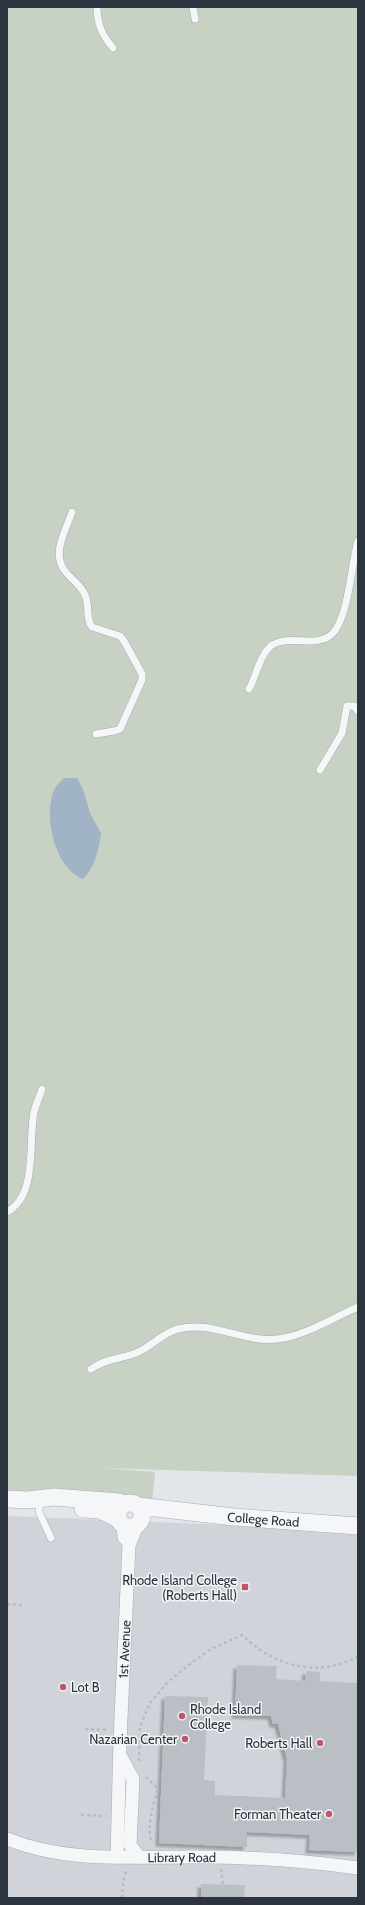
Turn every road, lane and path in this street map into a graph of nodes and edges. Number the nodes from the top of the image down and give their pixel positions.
1 (97, 7) edge
2 (192, 7) edge
3 (195, 19) dead end
4 (113, 48) dead end
5 (72, 512) dead end
6 (358, 541) edge
7 (249, 689) dead end
8 (358, 710) edge
9 (96, 734) dead end
10 (320, 770) dead end
11 (42, 1089) dead end
12 (7, 1212) edge
13 (358, 1306) edge
14 (91, 1369) dead end
15 (7, 1499) edge
16 (36, 1501) junction
17 (131, 1516) junction
18 (358, 1526) edge
19 (52, 1538) dead end
20 (7, 1604) edge
21 (22, 1605) dead end
22 (358, 1656) edge
23 (120, 1755) junction
24 (139, 1764) dead end
25 (144, 1776) dead end
26 (7, 1839) edge
27 (156, 1844) dead end
28 (117, 1857) junction
29 (139, 1857) junction
30 (358, 1868) edge
31 (221, 1869) dead end
32 (222, 1885) dead end

1 - 4 lane
2 - 3 lane
5 - 9 lane
6 - 7 lane
8 - 10 lane
11 - 12 lane
13 - 14 lane
15 - 16 street, College Road
16 - 17 street, College Road
16 - 19 lane
17 - 18 street, College Road
17 - 23 street, 1st Avenue
20 - 21 path
22 - 24 path
23 - 28 street, 1st Avenue
23 - 29 street, 1st Avenue
25 - 27 path
26 - 28 street, Library Road
28 - 29 street, Library Road
29 - 30 street, Library Road
31 - 32 path

